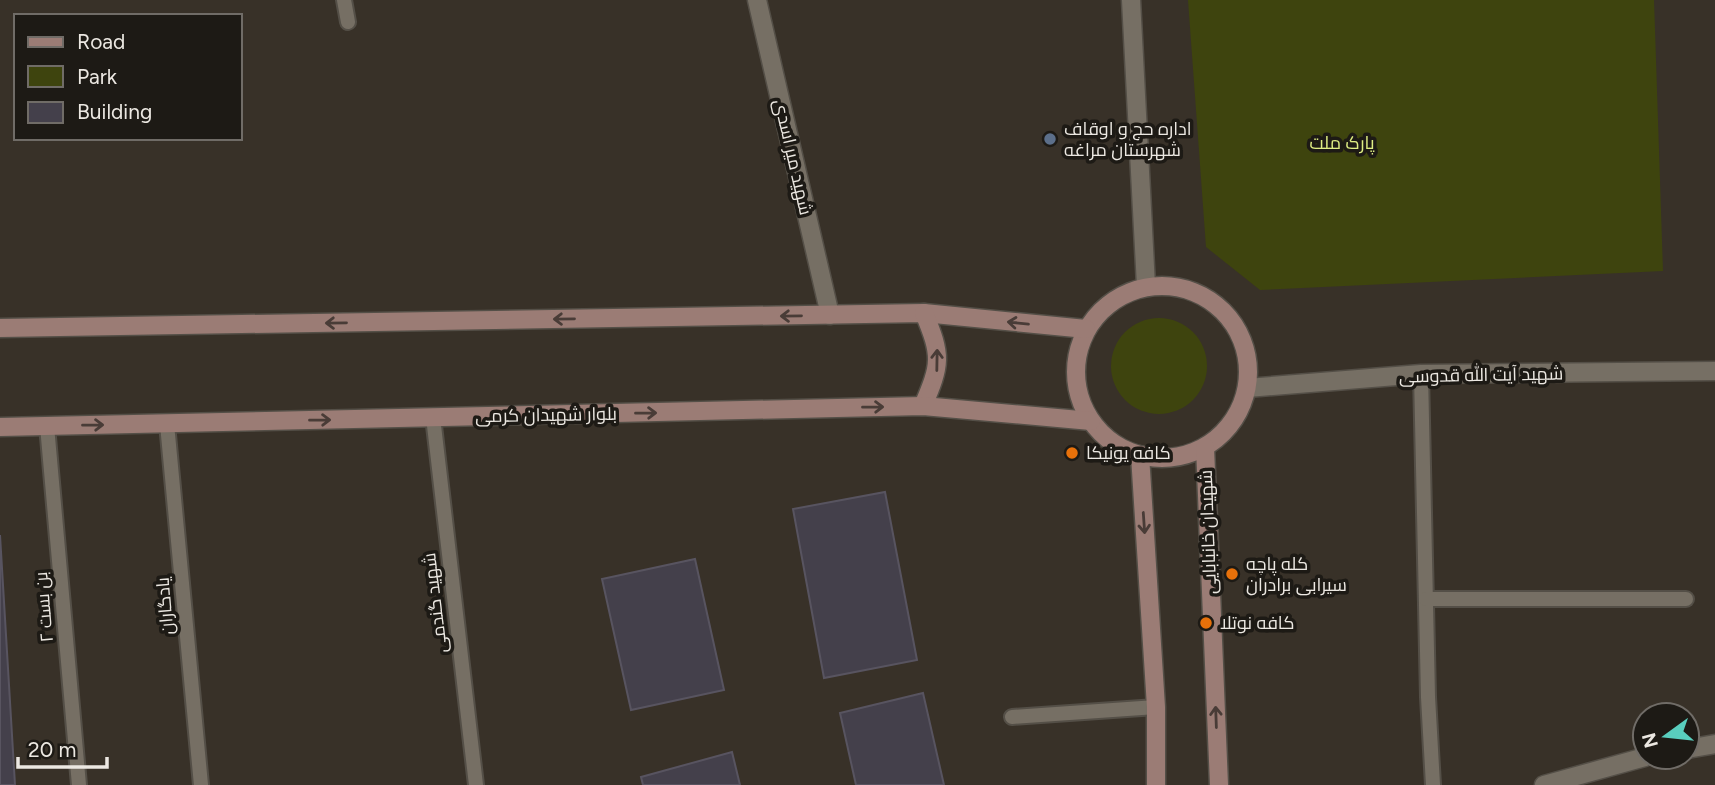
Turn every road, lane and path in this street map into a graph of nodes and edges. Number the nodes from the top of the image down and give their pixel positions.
1 (344, 0) edge
2 (757, 0) edge
3 (1130, 0) edge
4 (348, 22) dead end
5 (1146, 286) junction
6 (924, 313) junction
7 (830, 315) junction
8 (0, 328) edge
9 (1086, 329) junction
10 (1715, 371) edge
11 (1421, 374) junction
12 (1247, 388) junction
13 (923, 406) junction
14 (433, 418) junction
15 (1091, 421) junction
16 (167, 424) junction
17 (47, 426) junction
18 (0, 428) edge
19 (1205, 447) junction
20 (1140, 455) junction
21 (1426, 599) junction
22 (1686, 599) dead end
23 (1156, 707) junction
24 (1012, 717) dead end
25 (1631, 761) edge
26 (79, 785) edge
27 (201, 785) edge
28 (476, 785) edge
29 (1156, 785) edge
30 (1219, 785) edge
31 (1433, 785) edge
32 (1544, 785) edge

1 - 4 lane
2 - 7 street, شهید میر اسدی
3 - 5 street
5 - 9 main road
5 - 12 main road
6 - 7 main road
9 -> 6 main road
13 -> 6 main road
7 -> 8 main road
9 - 15 main road
10 - 11 street, شهید آیت الله قدوسی
11 - 12 street, شهید آیت الله قدوسی
11 - 21 lane
12 - 19 main road
14 -> 13 main road, بلوار شهیدان کرمی
13 - 15 main road, بلوار شهیدان کرمی
16 -> 14 main road, بلوار شهیدان کرمی
14 - 28 lane, شهید گندمی
15 - 20 main road
17 -> 16 main road, بلوار شهیدان کرمی
16 - 27 lane, یادگاران
17 - 18 main road, بلوار شهیدان کرمی
17 - 26 lane, بن بست ۲
19 - 20 main road
30 -> 19 main road, شهیدان خانبابایی
20 -> 23 main road
21 - 22 lane
21 - 31 lane
23 - 24 lane
23 - 29 main road
25 - 32 street

